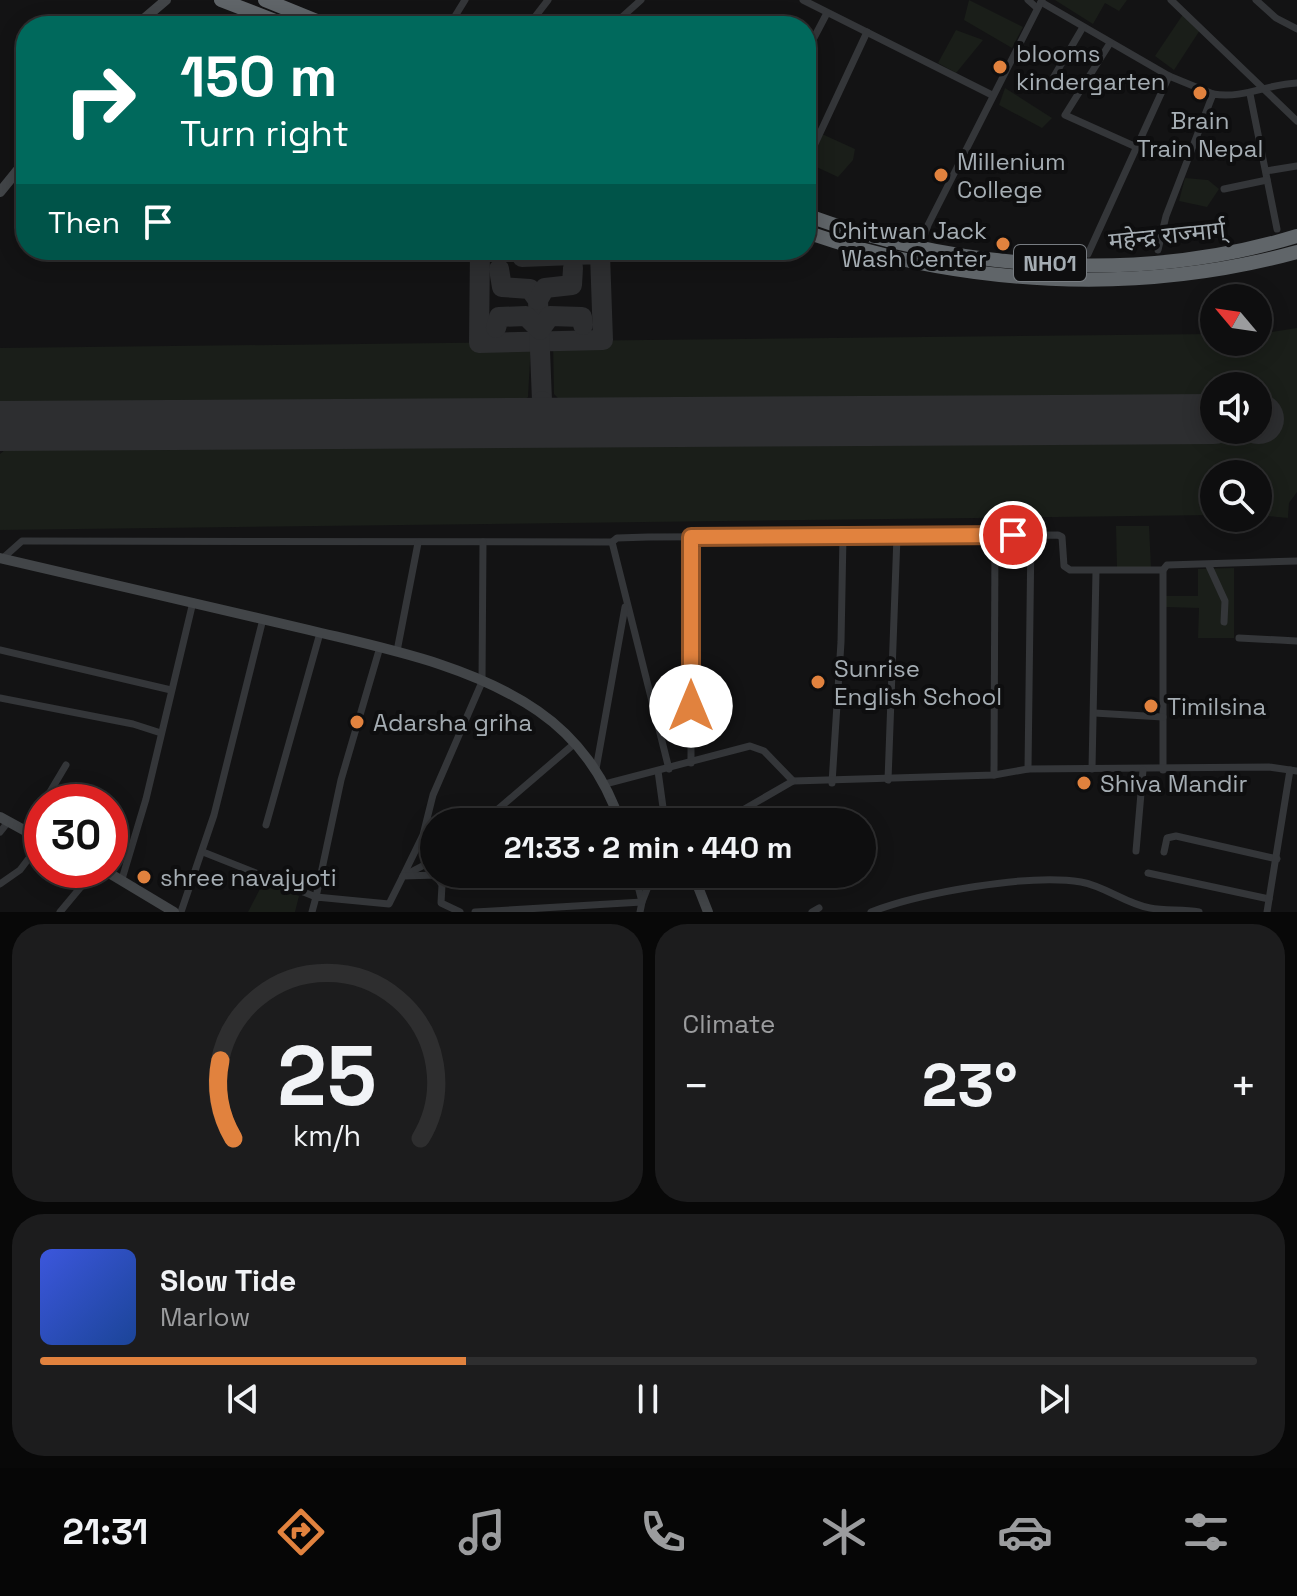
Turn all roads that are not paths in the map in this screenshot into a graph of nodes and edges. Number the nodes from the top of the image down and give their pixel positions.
1 (166, 0) edge
2 (221, 0) edge
3 (265, 0) edge
4 (548, 0) edge
5 (641, 0) edge
6 (803, 0) edge
7 (1028, 0) edge
8 (1171, 0) edge
9 (1256, 0) edge
10 (1040, 3) edge
11 (827, 13) junction
12 (147, 16) edge
13 (262, 16) edge
14 (304, 16) edge
15 (536, 16) edge
16 (623, 16) edge
17 (1083, 27) junction
18 (1297, 29) edge
19 (867, 32) junction
20 (816, 34) edge
21 (1110, 43) junction
22 (1169, 76) junction
23 (1297, 83) edge
24 (1262, 87) junction
25 (1046, 90) dead end
26 (1213, 94) junction
27 (1250, 94) junction
28 (992, 95) junction
29 (1297, 121) edge
30 (816, 142) edge
31 (1134, 146) junction
32 (1297, 166) edge
33 (16, 172) edge
34 (1266, 175) junction
35 (1224, 189) dead end
36 (0, 192) edge
37 (816, 218) edge
38 (1277, 229) dead end
39 (816, 235) edge
40 (1297, 236) edge
41 (919, 246) junction
42 (1158, 250) dead end
43 (1297, 252) edge
44 (1088, 254) dead end
45 (915, 262) junction
46 (1031, 534) junction
47 (995, 535) junction
48 (843, 536) junction
49 (897, 536) junction
50 (691, 537) junction
51 (483, 542) junction
52 (612, 542) junction
53 (418, 543) junction
54 (1, 558) edge
55 (1297, 561) edge
56 (1209, 566) junction
57 (1163, 570) junction
58 (1096, 571) junction
59 (626, 601) junction
60 (193, 602) junction
61 (263, 619) junction
62 (1224, 622) dead end
63 (320, 633) junction
64 (1239, 638) dead end
65 (1297, 641) edge
66 (380, 647) junction
67 (0, 650) edge
68 (397, 651) junction
69 (482, 682) junction
70 (171, 690) junction
71 (0, 698) edge
72 (1094, 713) junction
73 (1163, 717) junction
74 (161, 733) junction
75 (574, 744) junction
76 (691, 763) junction
77 (66, 765) dead end
78 (596, 769) junction
79 (669, 769) junction
80 (1028, 769) junction
81 (1092, 769) junction
82 (1143, 770) junction
83 (1163, 770) junction
84 (1294, 770) edge
85 (658, 771) junction
86 (994, 775) junction
87 (888, 780) junction
88 (793, 781) junction
89 (832, 783) junction
90 (55, 784) edge
91 (605, 784) junction
92 (499, 808) edge
93 (613, 808) edge
94 (663, 808) edge
95 (746, 808) edge
96 (4, 819) edge
97 (266, 825) dead end
98 (24, 830) edge
99 (0, 832) edge
100 (1136, 851) dead end
101 (203, 852) junction
102 (1164, 852) dead end
103 (128, 857) edge
104 (1277, 859) junction
105 (24, 865) edge
106 (420, 867) edge
107 (1148, 873) dead end
108 (403, 876) junction
109 (420, 876) edge
110 (128, 883) edge
111 (0, 884) edge
112 (80, 888) edge
113 (442, 888) edge
114 (638, 888) edge
115 (648, 888) edge
116 (699, 888) edge
117 (316, 897) junction
118 (1269, 899) junction
119 (642, 902) junction
120 (60, 912) edge
121 (174, 912) edge
122 (181, 912) edge
123 (312, 912) edge
124 (460, 912) edge
125 (475, 912) edge
126 (640, 912) edge
127 (708, 912) edge
128 (871, 912) edge
129 (1199, 912) edge
130 (1267, 912) edge

1 - 12 street
2 - 13 highway
3 - 14 highway
4 - 15 street
5 - 16 street
6 - 11 street
7 - 10 street
8 - 24 street
9 - 18 street
10 - 17 street
10 - 28 street
11 - 19 street
11 - 20 street
17 - 21 street
17 - 25 street
19 - 28 street
19 - 30 street
21 - 22 street
21 - 31 street
22 - 26 street
22 - 31 street
23 - 24 street
24 - 27 street
24 - 29 street
26 - 27 street
26 - 42 street
27 - 34 street
28 - 41 street
31 - 44 street
32 - 34 street
33 - 36 street
34 - 35 street
34 - 38 street
37 - 41 highway, महेन्द्र राज्मार्ग् / NH01
39 - 45 highway, महेन्द्र राज्मार्ग् / NH01
40 - 41 highway, महेन्द्र राज्मार्ग् / NH01
41 - 45 street
43 - 45 highway, महेन्द्र राज्मार्ग् / NH01
46 - 47 street
46 - 58 street
46 - 80 street
47 - 49 street
47 - 86 street
48 - 49 street
48 - 50 street
48 - 89 street
49 - 87 street
50 - 52 street
50 - 76 street
51 - 52 street
51 - 53 street
51 - 69 street
52 - 59 street
53 - 54 street
53 - 68 street
54 - 60 street
55 - 56 street
56 - 57 street
56 - 62 street
57 - 58 street
57 - 73 street
58 - 72 street
59 - 78 street
59 - 79 street
60 - 61 street
60 - 70 street
61 - 63 street
61 - 101 street
63 - 66 street
63 - 97 street
64 - 65 street
66 - 68 street
66 - 117 street
67 - 70 street
68 - 69 street
69 - 75 street
69 - 108 street
70 - 74 street
71 - 74 street
72 - 73 street
72 - 81 street
73 - 83 street
74 - 103 street
75 - 78 street
75 - 92 street
76 - 79 street
76 - 88 street
77 - 90 street
78 - 91 street
79 - 85 street
80 - 81 street
80 - 86 street
81 - 82 street
82 - 83 street
82 - 100 street
83 - 84 street
84 - 104 street
85 - 91 street
85 - 94 street
86 - 87 street
87 - 89 street
88 - 89 street
88 - 95 street
91 - 93 street
96 - 98 street
96 - 99 street
101 - 117 street
101 - 122 street
102 - 104 street
104 - 118 street
105 - 111 street
106 - 108 street
107 - 118 street
108 - 109 street
108 - 117 street
110 - 121 street
112 - 120 street
113 - 124 street
114 - 119 street
115 - 119 street
116 - 127 street
117 - 123 street
118 - 130 street
119 - 125 street
119 - 126 street
128 - 129 street

